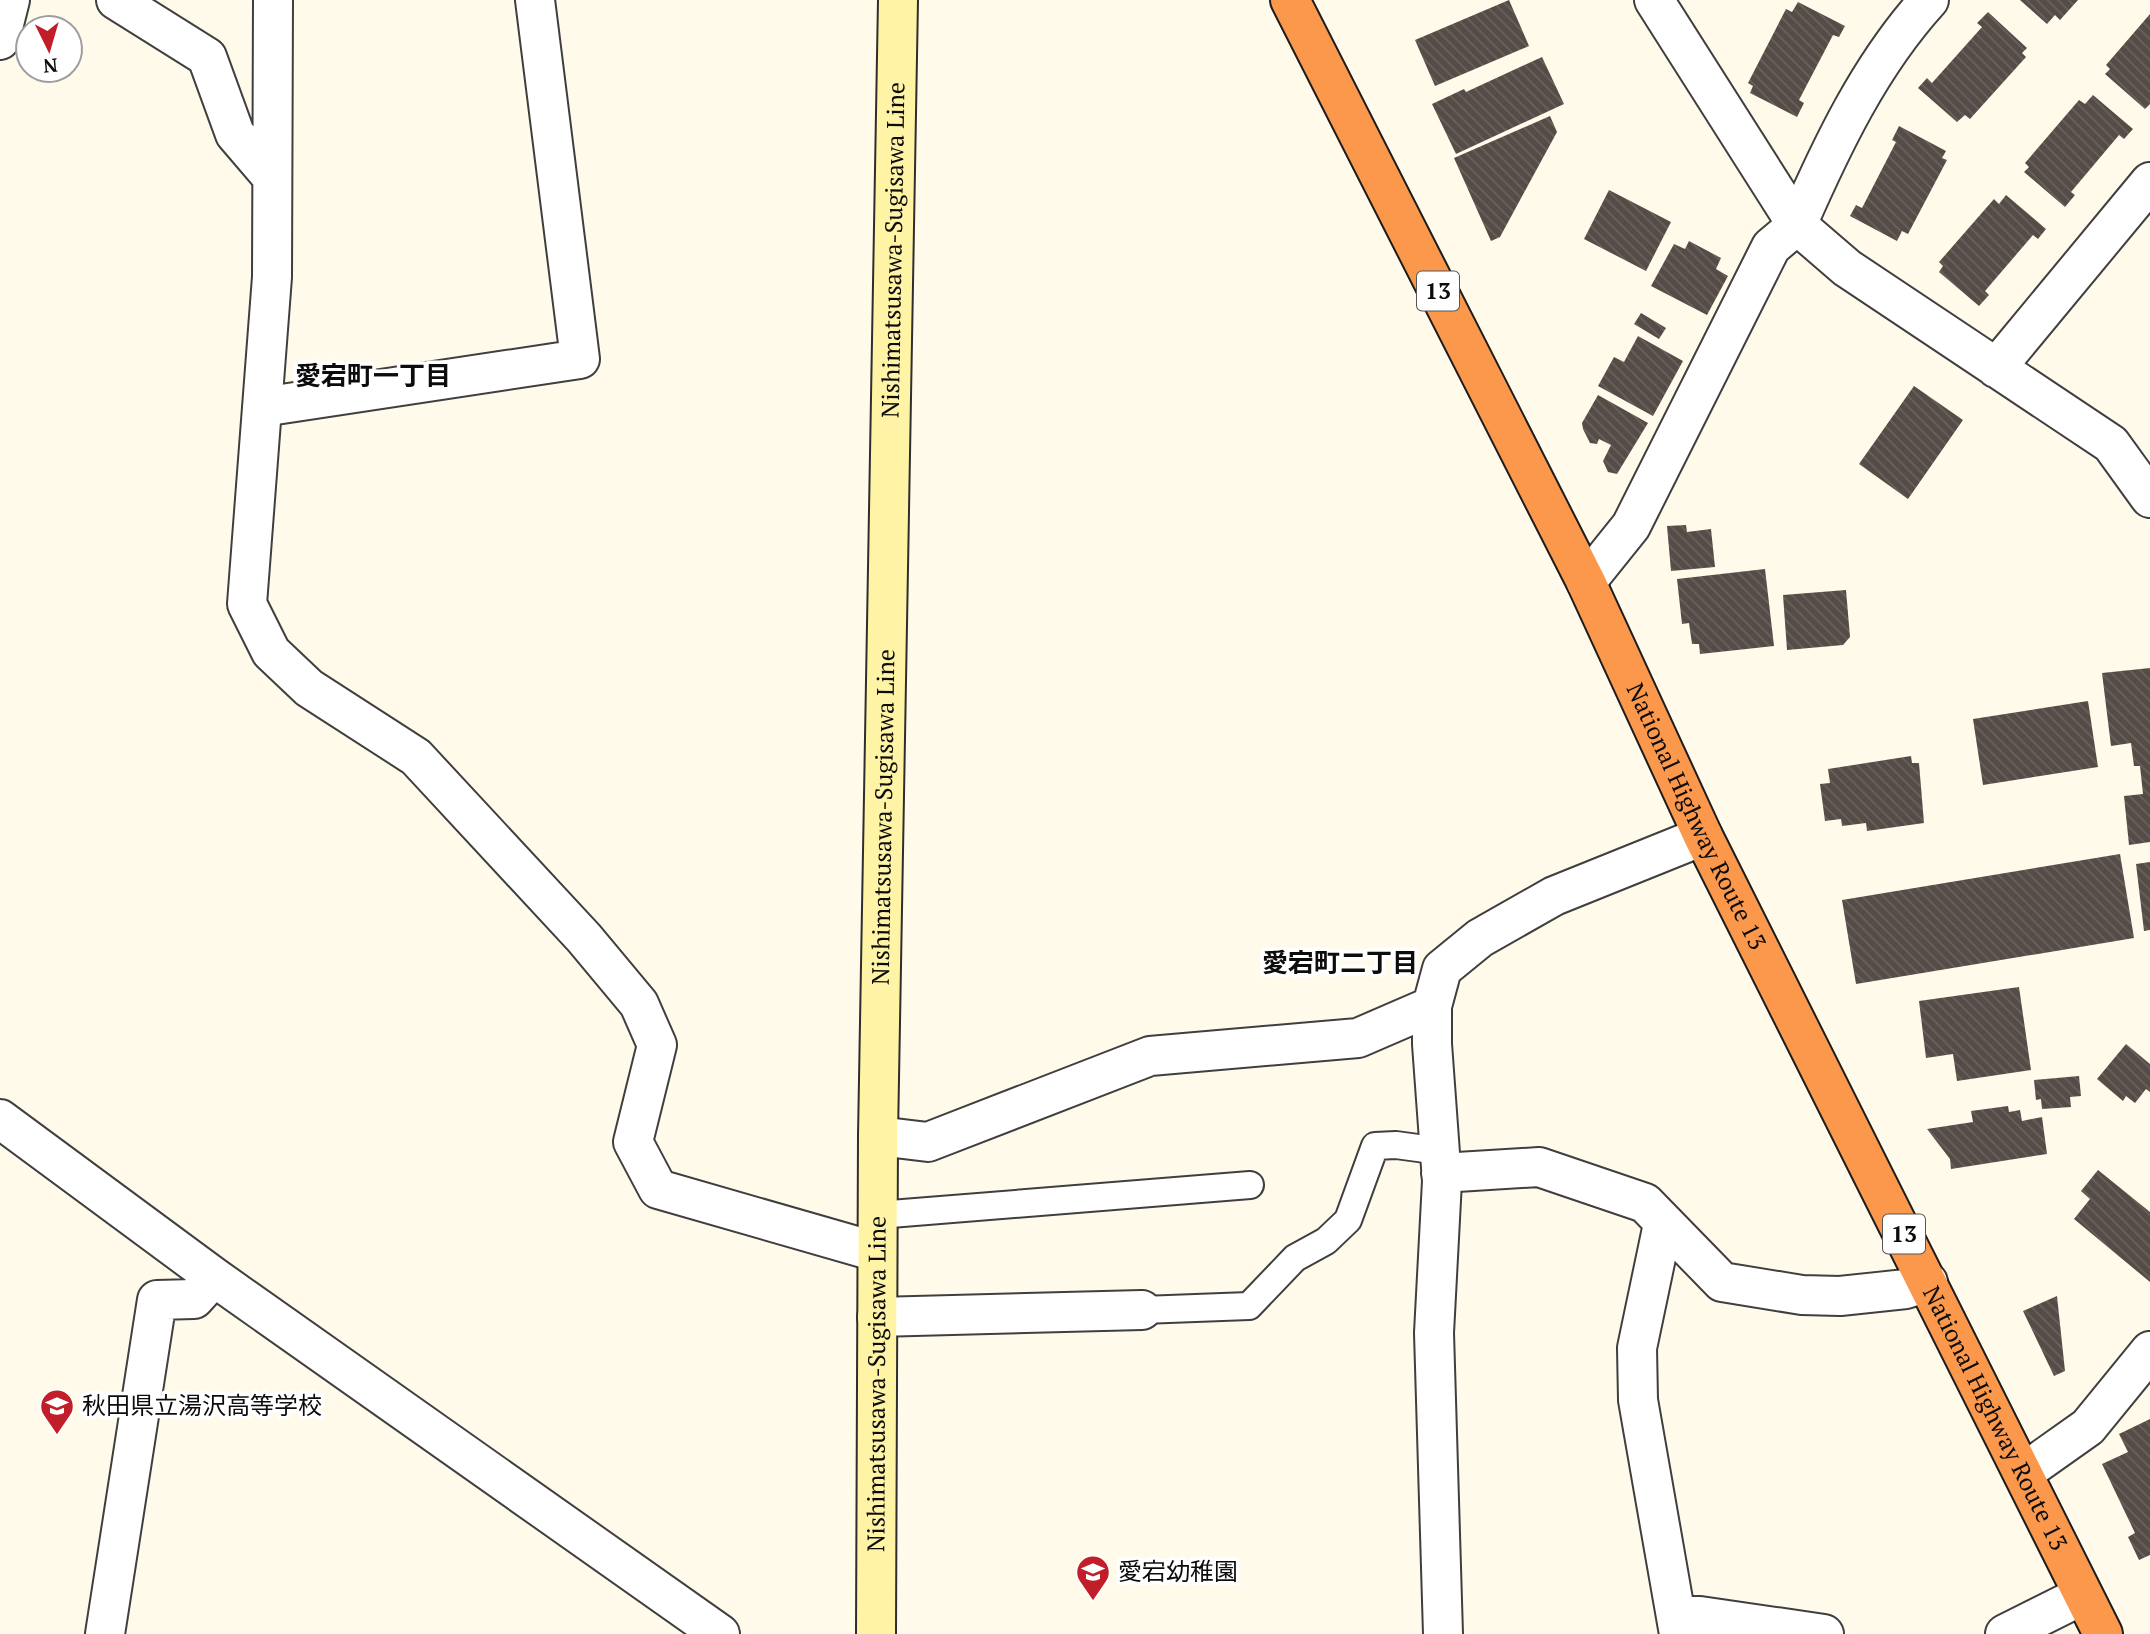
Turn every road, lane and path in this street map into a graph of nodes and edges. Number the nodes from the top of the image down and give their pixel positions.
1 (10, 0) edge
2 (116, 0) edge
3 (272, 0) edge
4 (535, 0) edge
5 (898, 0) edge
6 (1290, 0) edge
7 (1654, 0) edge
8 (1929, 0) edge
9 (0, 40) edge
10 (271, 176) junction
11 (2150, 182) edge
12 (1797, 225) junction
13 (1996, 368) junction
14 (262, 407) junction
15 (2150, 498) edge
16 (1586, 582) junction
17 (1703, 836) junction
18 (1432, 1006) junction
19 (0, 1119) edge
20 (878, 1136) junction
21 (1441, 1162) junction
22 (1250, 1185) dead end
23 (1663, 1224) junction
24 (878, 1233) junction
25 (214, 1276) junction
26 (1928, 1282) junction
27 (1142, 1310) joint
28 (877, 1317) junction
29 (2150, 1351) edge
30 (2024, 1474) junction
31 (2083, 1595) junction
32 (1677, 1625) edge
33 (104, 1634) edge
34 (720, 1634) edge
35 (876, 1634) edge
36 (1443, 1634) edge
37 (1824, 1634) edge
38 (2005, 1634) edge
39 (2103, 1634) edge

1 - 9 street
2 - 10 street
3 - 10 street
4 - 14 street
5 - 20 main road, Nishimatsusawa-Sugisawa Line
6 - 16 highway, National Highway Route 13 / 13
7 - 12 street
8 - 12 street
10 - 14 street
11 - 13 street
12 - 13 street
12 - 16 street
13 - 15 street
14 - 24 street
16 - 17 highway, National Highway Route 13 / 13
17 - 18 street
17 - 26 highway, National Highway Route 13 / 13
18 - 20 street
18 - 21 street
19 - 25 street
20 - 24 main road, Nishimatsusawa-Sugisawa Line
21 - 23 street
21 - 27 lane
21 - 36 street
22 - 24 lane
23 - 26 street
23 - 32 street
24 - 28 main road, Nishimatsusawa-Sugisawa Line
25 - 33 street
25 - 34 street
26 - 30 highway, National Highway Route 13 / 13
27 - 28 street
28 - 35 main road, Nishimatsusawa-Sugisawa Line
29 - 30 street
30 - 31 highway, National Highway Route 13 / 13
31 - 38 street
31 - 39 highway, National Highway Route 13 / 13
32 - 37 street

